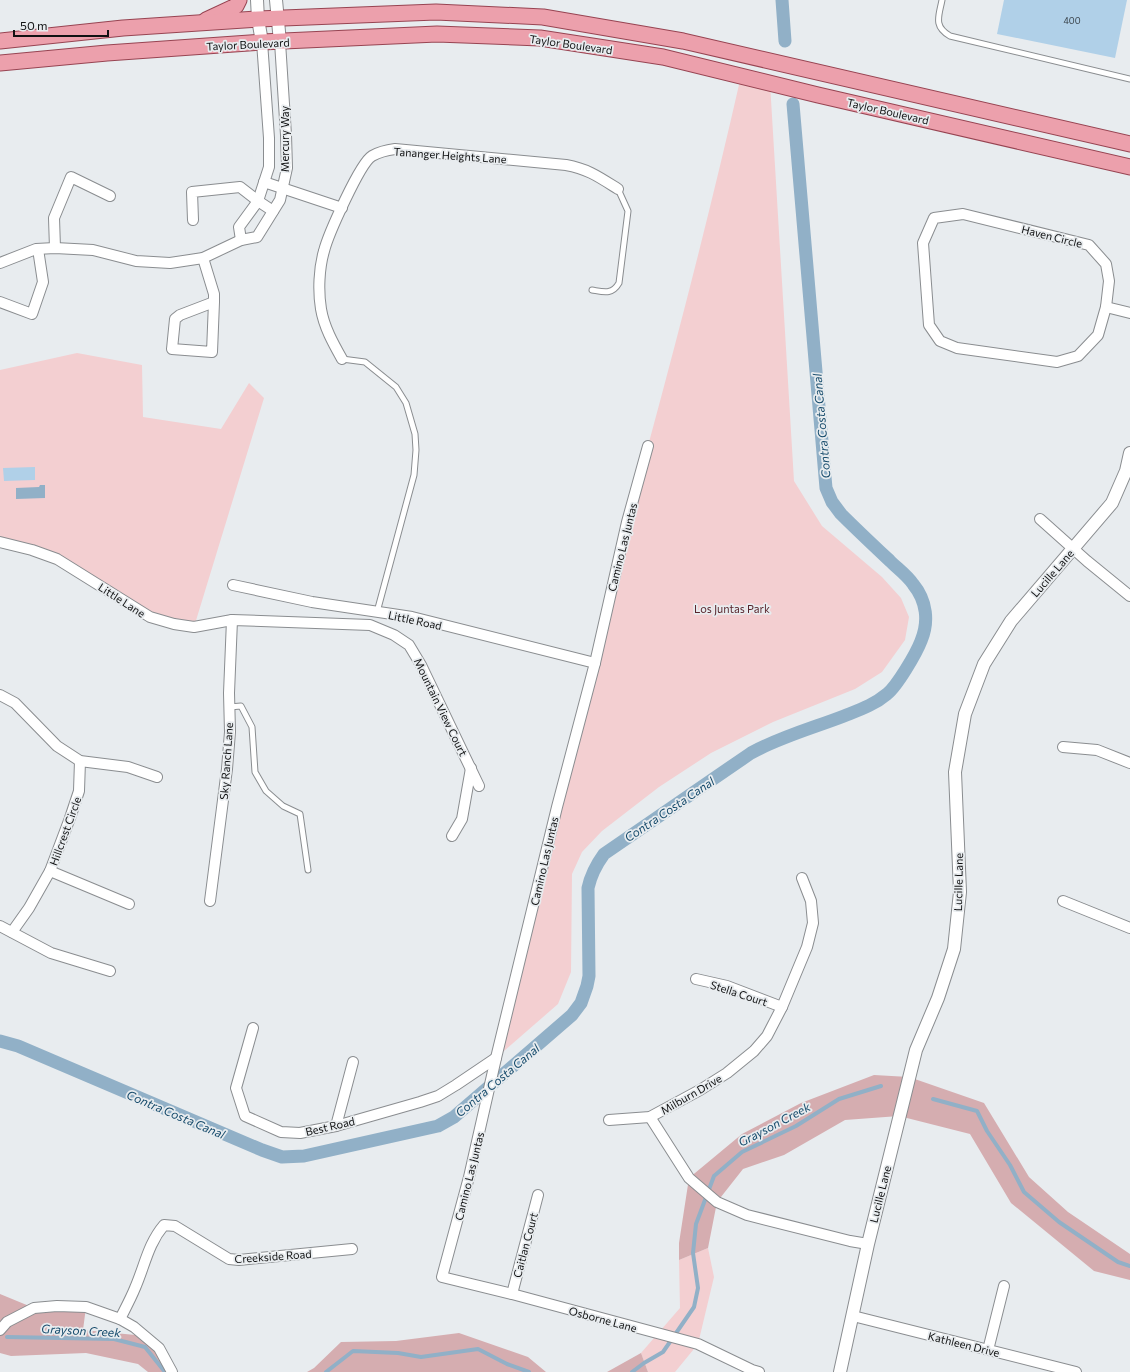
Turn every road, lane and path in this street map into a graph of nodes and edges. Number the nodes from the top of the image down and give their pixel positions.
1 (239, 0) edge
2 (257, 0) edge
3 (276, 0) edge
4 (942, 0) edge
5 (278, 18) junction
6 (258, 19) junction
7 (198, 24) junction
8 (0, 41) edge
9 (262, 42) junction
10 (280, 42) junction
11 (0, 63) edge
12 (1130, 79) edge
13 (1130, 144) edge
14 (1130, 167) edge
15 (264, 182) junction
16 (282, 187) junction
17 (618, 189) joint
18 (110, 196) dead end
19 (258, 201) junction
20 (342, 208) junction
21 (273, 211) junction
22 (193, 220) dead end
23 (241, 240) junction
24 (56, 248) junction
25 (38, 249) junction
26 (203, 258) junction
27 (0, 263) edge
28 (592, 290) dead end
29 (0, 302) edge
30 (214, 302) junction
31 (1106, 307) junction
32 (1130, 313) edge
33 (342, 359) joint
34 (648, 446) dead end
35 (1130, 453) edge
36 (1040, 519) dead end
37 (0, 542) edge
38 (1073, 548) junction
39 (233, 585) dead end
40 (1130, 596) edge
41 (377, 612) junction
42 (232, 620) junction
43 (394, 635) joint
44 (595, 663) junction
45 (0, 695) edge
46 (229, 707) junction
47 (1064, 747) dead end
48 (80, 761) junction
49 (1130, 763) edge
50 (471, 768) junction
51 (157, 777) dead end
52 (478, 786) dead end
53 (452, 836) dead end
54 (308, 870) dead end
55 (50, 871) junction
56 (802, 878) dead end
57 (210, 901) dead end
58 (1064, 901) dead end
59 (129, 904) dead end
60 (0, 926) edge
61 (1130, 928) edge
62 (12, 932) junction
63 (110, 971) dead end
64 (696, 980) dead end
65 (782, 1007) junction
66 (253, 1028) dead end
67 (496, 1058) junction
68 (353, 1062) dead end
69 (650, 1117) junction
70 (609, 1120) dead end
71 (336, 1126) junction
72 (538, 1195) dead end
73 (868, 1244) junction
74 (352, 1249) dead end
75 (442, 1277) joint
76 (1004, 1286) dead end
77 (512, 1294) junction
78 (853, 1316) junction
79 (120, 1319) junction
80 (0, 1330) edge
81 (988, 1350) junction
82 (172, 1372) edge
83 (759, 1372) edge
84 (840, 1372) edge
85 (1076, 1372) edge

1 - 7 main road
2 - 6 street
3 - 5 street
4 - 12 lane
5 - 6 main road, Taylor Boulevard
5 - 10 street
5 - 13 main road, Taylor Boulevard
6 - 7 main road, Taylor Boulevard
6 - 9 street
7 - 8 main road, Taylor Boulevard
9 - 10 main road, Taylor Boulevard
9 - 11 main road, Taylor Boulevard
9 - 15 street, Mercury Way
10 - 14 main road, Taylor Boulevard
10 - 16 street, Mercury Way
15 - 16 street
15 - 19 street, Mercury Way
16 - 20 street
16 - 21 street, Mercury Way
17 - 20 street, Tananger Heights Lane
17 - 28 lane
18 - 24 street
19 - 21 street
19 - 22 street
19 - 23 street, Mercury Way
20 - 33 street, Tananger Heights Lane
21 - 23 street, Mercury Way
23 - 26 street, Mercury Way
24 - 25 street, Mercury Way
24 - 26 street, Mercury Way
25 - 27 street, Mercury Way
25 - 29 street
26 - 30 street
30 - 30 street
31 - 31 street, Haven Circle
31 - 32 street
33 - 41 lane
34 - 44 street, Camino Las Juntas
35 - 38 street, Lucille Lane
36 - 38 street
37 - 42 street, Little Lane
38 - 40 street
38 - 73 street, Lucille Lane
39 - 41 street, Little Road
41 - 44 street, Little Road
42 - 43 street, Little Lane
42 - 46 street, Sky Ranch Lane
43 - 50 street, Mountain View Court
44 - 67 street, Camino Las Juntas
45 - 48 street
46 - 54 lane
46 - 57 street, Sky Ranch Lane
47 - 49 street
48 - 51 street
48 - 55 street, Hillcrest Circle
50 - 52 street, Mountain View Court
50 - 53 street
55 - 59 street
55 - 62 street, Hillcrest Circle
56 - 65 street, Milburn Drive
58 - 61 street
60 - 62 street
62 - 63 street
64 - 65 street, Stella Court
65 - 69 street, Milburn Drive
66 - 71 street, Best Road
67 - 71 street, Best Road
67 - 75 street, Camino Las Juntas
68 - 71 street
69 - 70 street
69 - 73 street, Milburn Drive
72 - 77 street, Caitlan Court
73 - 78 street, Lucille Lane
74 - 79 street, Creekside Road
75 - 77 street, Osborne Lane
76 - 81 street
77 - 83 street, Osborne Lane
78 - 81 street, Kathleen Drive
78 - 84 street, Lucille Lane
79 - 80 street
79 - 82 street
81 - 85 street, Kathleen Drive

